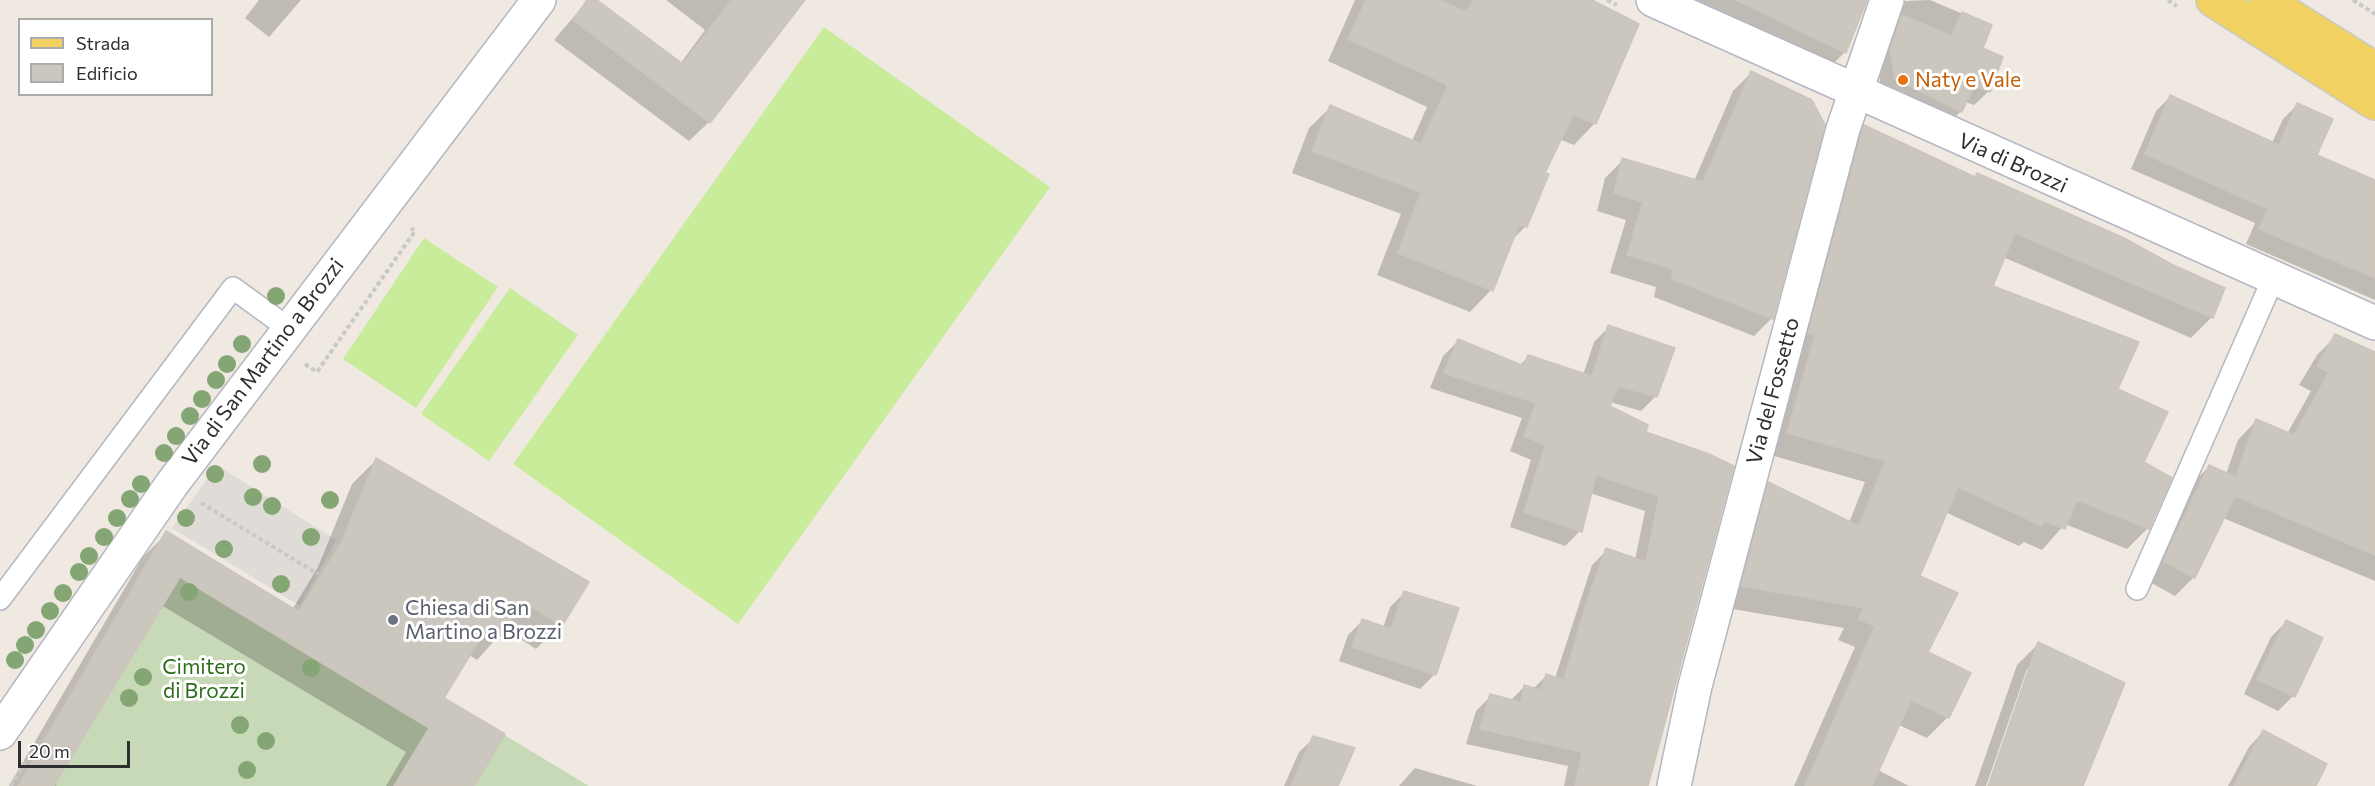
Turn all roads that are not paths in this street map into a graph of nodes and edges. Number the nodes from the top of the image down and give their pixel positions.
1 (539, 0) edge
2 (1653, 0) edge
3 (1887, 0) edge
4 (2213, 0) edge
5 (2265, 0) edge
6 (2375, 69) edge
7 (1853, 91) junction
8 (2375, 103) edge
9 (2273, 279) junction
10 (2375, 323) edge
11 (288, 328) junction
12 (2137, 589) dead end
13 (0, 599) edge
14 (0, 733) edge
15 (1674, 786) edge

1 - 11 street, Via di San Martino a Brozzi
2 - 7 street, Via di Brozzi
3 - 7 street, Via del Fossetto
4 - 8 main road
5 - 6 main road
7 - 9 street, Via di Brozzi
7 - 15 street, Via del Fossetto
9 - 10 street, Via di Brozzi
9 - 12 lane
11 - 13 lane
11 - 14 street, Via di San Martino a Brozzi

